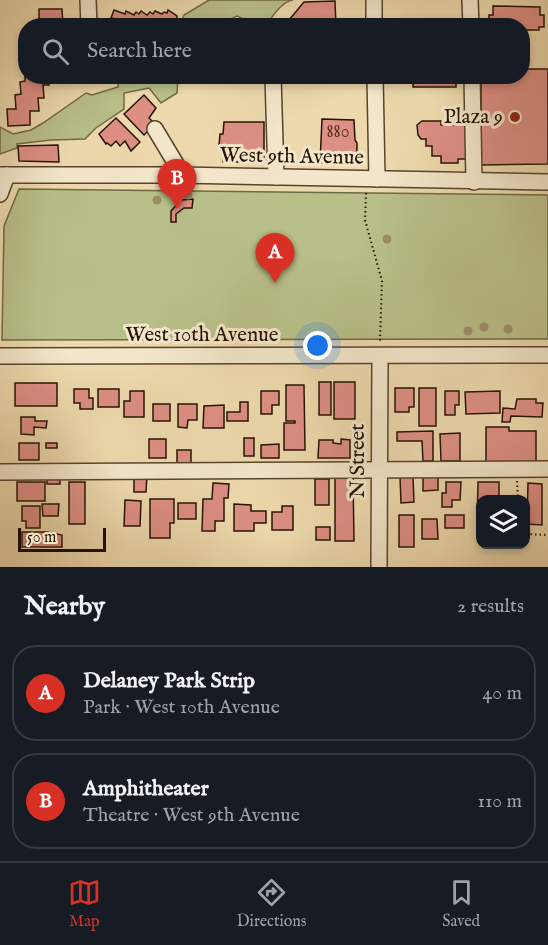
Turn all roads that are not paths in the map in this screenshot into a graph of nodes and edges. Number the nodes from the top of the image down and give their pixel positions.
1 (88, 0) edge
2 (374, 0) edge
3 (470, 0) edge
4 (89, 18) edge
5 (374, 18) edge
6 (471, 18) edge
7 (273, 84) edge
8 (375, 84) edge
9 (472, 84) edge
10 (155, 129) dead end
11 (3, 175) edge
12 (179, 175) junction
13 (276, 177) junction
14 (377, 179) junction
15 (474, 182) junction
16 (548, 182) edge
17 (0, 194) edge
18 (0, 356) edge
19 (380, 356) junction
20 (548, 356) edge
21 (379, 469) junction
22 (548, 469) edge
23 (0, 472) edge
24 (368, 567) edge
25 (379, 567) edge
26 (388, 567) edge

1 - 4 street
2 - 5 street
3 - 6 street
7 - 13 street
8 - 14 street
9 - 15 street
10 - 12 street
11 - 12 street, West 9th Avenue
11 - 17 street
12 - 13 street, West 9th Avenue
13 - 14 street, West 9th Avenue
14 - 15 street, West 9th Avenue
15 - 16 street, West 9th Avenue
18 - 19 street, West 10th Avenue
19 - 20 street, West 10th Avenue
19 - 21 street, N Street
21 - 22 street
21 - 23 street
21 - 25 street, N Street
24 - 25 street
25 - 26 street

